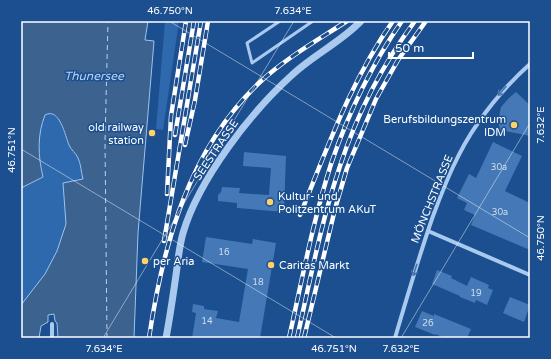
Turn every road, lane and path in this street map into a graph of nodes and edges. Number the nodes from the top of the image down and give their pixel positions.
1 (280, 21) edge
2 (313, 21) edge
3 (361, 21) edge
4 (530, 64) edge
5 (428, 231) junction
6 (530, 275) edge
7 (52, 324) dead end
8 (52, 338) edge
9 (166, 338) edge
10 (395, 338) edge

1 - 2 lane
3 - 9 street, SEESTRASSE
4 -> 5 street, MÖNCHSTRASSE
5 - 6 street
5 -> 10 street, MÖNCHSTRASSE
7 - 8 street

